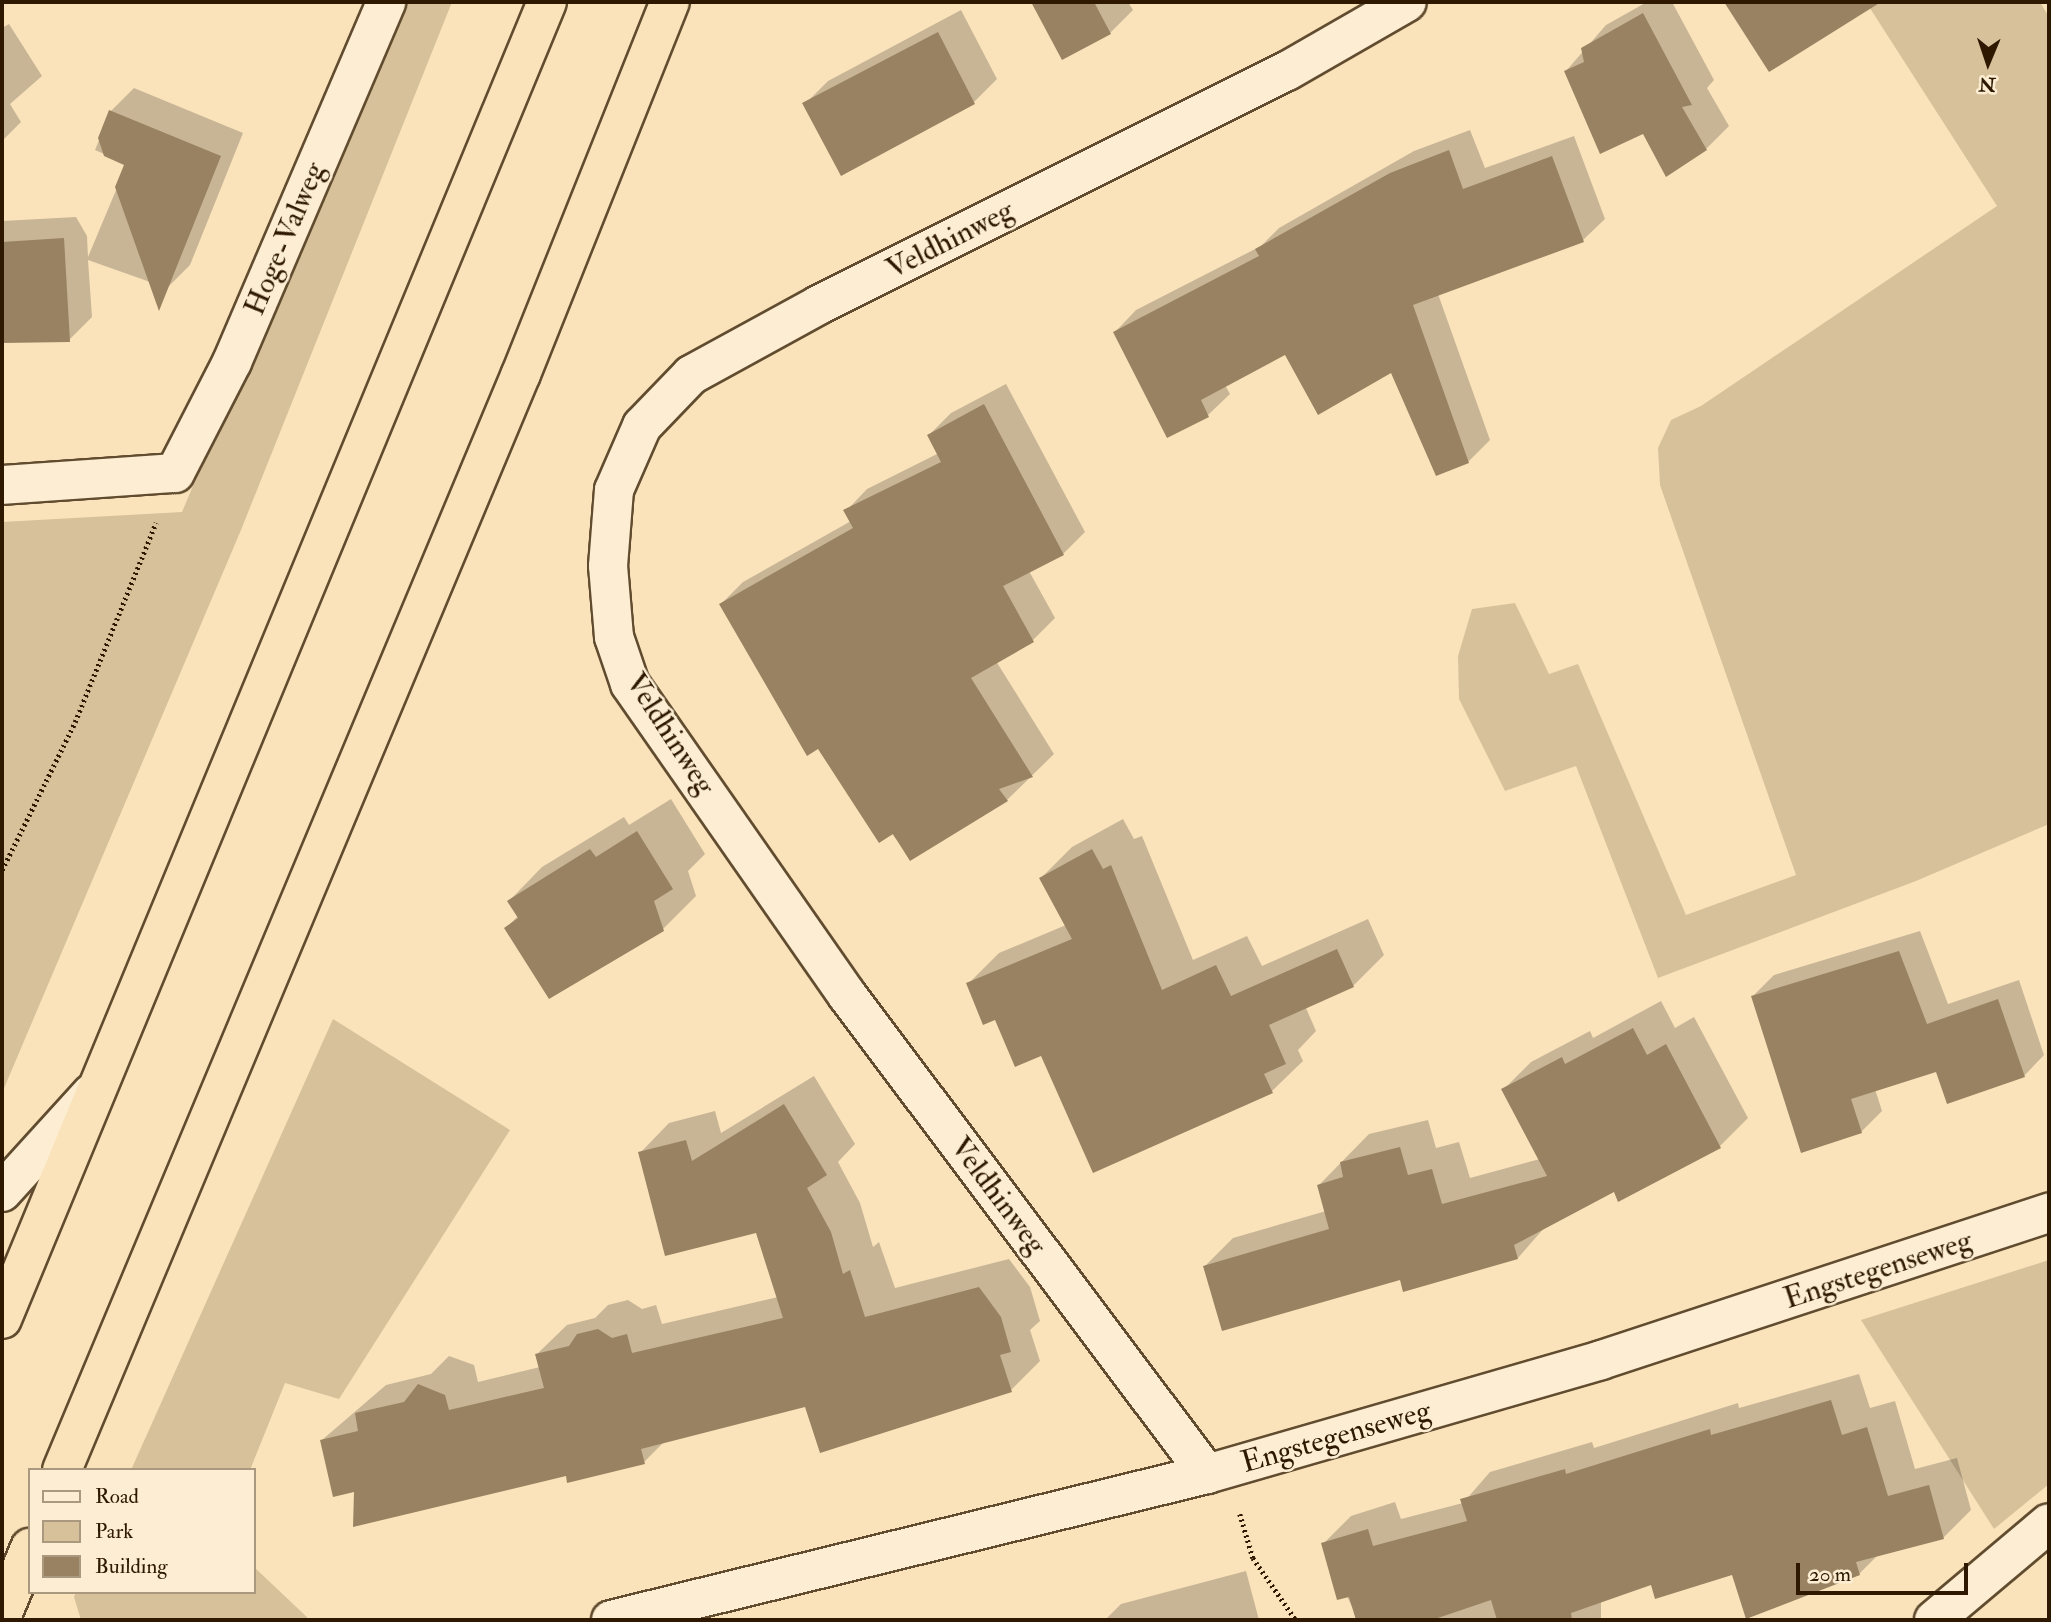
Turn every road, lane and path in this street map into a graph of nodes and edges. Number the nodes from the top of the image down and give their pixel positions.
1 (386, 2) edge
2 (547, 2) edge
3 (670, 2) edge
4 (1407, 2) edge
5 (175, 473) junction
6 (2, 485) edge
7 (2, 870) edge
8 (92, 1094) junction
9 (2, 1192) edge
10 (2049, 1213) edge
11 (2, 1319) edge
12 (63, 1468) edge
13 (1207, 1474) junction
14 (2049, 1523) edge
15 (28, 1553) edge
16 (2, 1615) edge
17 (611, 1620) edge
18 (1296, 1620) edge
19 (1934, 1620) edge

1 - 5 street, Hoge-Valweg
2 - 8 highway
3 - 12 highway
4 - 13 street, Veldhinweg
5 - 6 street
5 - 7 path
8 - 9 street
8 - 11 highway
10 - 13 street, Engstegenseweg
13 - 17 street, Engstegenseweg
13 - 18 path
14 - 19 street
15 - 16 highway

